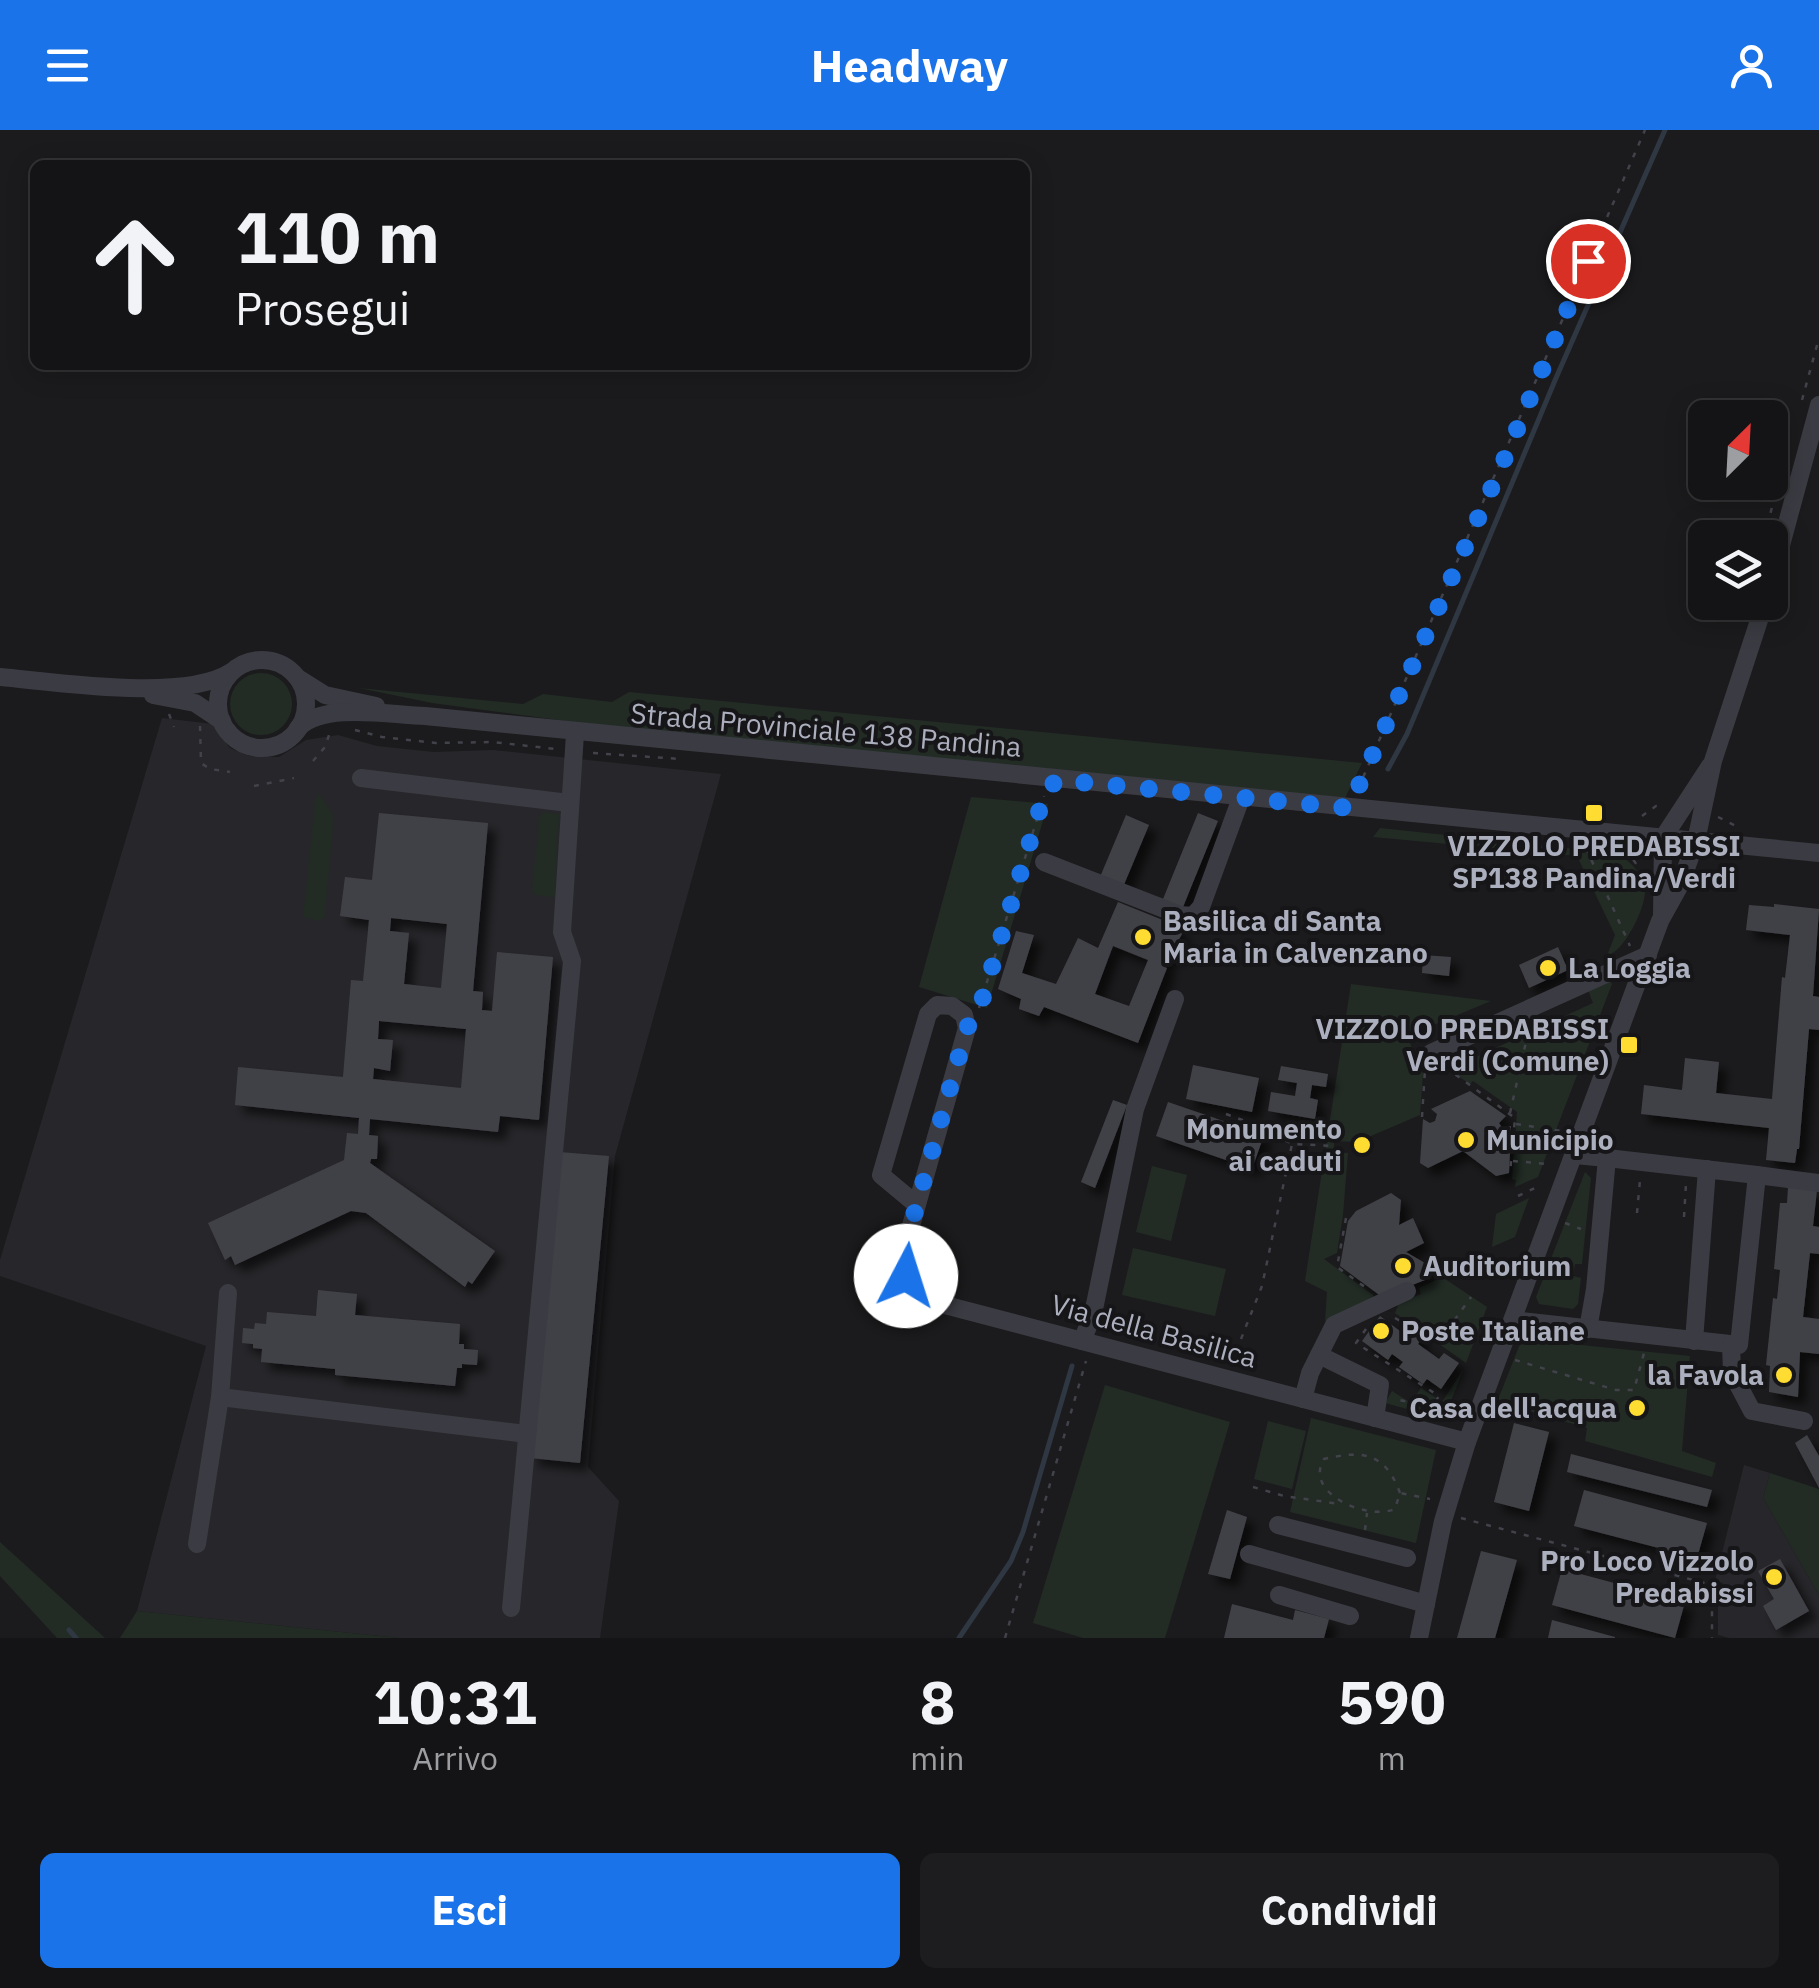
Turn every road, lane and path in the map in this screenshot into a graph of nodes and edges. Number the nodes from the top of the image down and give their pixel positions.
1 (1645, 130) edge
2 (1819, 405) edge
3 (1788, 520) edge
4 (1760, 620) edge
5 (232, 672) junction
6 (294, 674) junction
7 (0, 678) edge
8 (123, 688) junction
9 (163, 708) dead end
10 (425, 716) junction
11 (197, 719) dead end
12 (222, 720) junction
13 (174, 726) dead end
14 (298, 728) junction
15 (575, 734) junction
16 (1713, 761) junction
17 (230, 772) dead end
18 (294, 778) dead end
19 (361, 778) dead end
20 (1057, 780) junction
21 (254, 786) dead end
22 (1240, 798) junction
23 (1664, 801) dead end
24 (569, 803) junction
25 (1656, 806) dead end
26 (1349, 808) junction
27 (1662, 838) junction
28 (1696, 841) junction
29 (1586, 847) dead end
30 (1618, 851) dead end
31 (1819, 853) edge
32 (1044, 862) dead end
33 (1649, 884) dead end
34 (1660, 922) junction
35 (1637, 930) dead end
36 (1639, 951) junction
37 (1175, 999) dead end
38 (1518, 1014) junction
39 (967, 1028) junction
40 (1432, 1053) junction
41 (1226, 1114) dead end
42 (1510, 1114) junction
43 (1422, 1117) dead end
44 (1514, 1124) junction
45 (1571, 1133) dead end
46 (1292, 1144) junction
47 (1334, 1146) dead end
48 (1574, 1156) junction
49 (1606, 1158) junction
50 (1511, 1161) junction
51 (1548, 1164) dead end
52 (1707, 1169) junction
53 (1641, 1170) dead end
54 (1510, 1173) dead end
55 (1757, 1175) junction
56 (1686, 1176) dead end
57 (1819, 1183) edge
58 (1539, 1186) dead end
59 (1518, 1196) dead end
60 (916, 1205) junction
61 (1637, 1213) dead end
62 (1346, 1218) dead end
63 (1684, 1218) dead end
64 (1559, 1220) dead end
65 (1600, 1236) junction
66 (1407, 1291) dead end
67 (228, 1292) dead end
68 (1471, 1296) dead end
69 (1382, 1308) junction
70 (1513, 1320) junction
71 (1367, 1328) dead end
72 (1588, 1329) junction
73 (1648, 1336) junction
74 (1241, 1338) dead end
75 (1694, 1341) junction
76 (1087, 1342) junction
77 (1730, 1344) junction
78 (1318, 1355) junction
79 (1499, 1355) junction
80 (1380, 1394) junction
81 (220, 1397) junction
82 (1303, 1399) junction
83 (1375, 1418) junction
84 (1804, 1421) dead end
85 (528, 1434) junction
86 (1467, 1442) junction
87 (1253, 1487) dead end
88 (1400, 1492) junction
89 (1430, 1499) dead end
90 (1343, 1504) junction
91 (1446, 1514) junction
92 (1278, 1524) dead end
93 (1329, 1538) junction
94 (197, 1544) dead end
95 (1249, 1554) dead end
96 (1408, 1558) dead end
97 (1318, 1574) junction
98 (1280, 1595) dead end
99 (1426, 1604) junction
100 (511, 1608) dead end
101 (1350, 1616) dead end
102 (1005, 1638) edge
103 (1419, 1638) edge
104 (1712, 1638) edge

1 - 26 path
2 - 3 street
4 - 16 street
5 - 6 street
5 - 8 street
5 - 12 street
6 - 10 street, Strada Provinciale 138 Pandina
6 - 14 street
7 - 8 street
8 - 12 street
9 - 13 path
10 - 14 street, Strada Provinciale 138 Pandina
10 - 15 street, Strada Provinciale 138 Pandina
11 - 17 path
12 - 14 street
15 - 20 street, Strada Provinciale 138 Pandina
15 - 24 street
16 - 27 street
16 - 28 street
18 - 21 path
19 - 24 street
20 - 22 street, Strada Provinciale 138 Pandina
20 - 39 path
22 - 26 street, Strada Provinciale 138 Pandina
22 - 32 street
23 - 25 path
24 - 85 street
26 - 27 street, Strada Provinciale 138 Pandina
27 - 28 street, Strada Provinciale 138 Pandina
27 - 34 street
28 - 31 street, Strada Provinciale 138 Pandina
28 - 34 street
29 - 36 path
30 - 33 path
34 - 36 street
35 - 36 path
36 - 38 street
36 - 48 street
37 - 76 street
38 - 40 street
38 - 42 path
39 - 60 street, Via della Basilica
39 - 60 street
40 - 42 path
40 - 43 path
41 - 46 path
42 - 44 path
44 - 45 path
44 - 50 path
46 - 47 path
46 - 74 path
48 - 49 street
48 - 70 street
49 - 52 street
49 - 65 street
50 - 51 path
50 - 54 path
52 - 55 street
52 - 75 street
53 - 61 path
55 - 57 street
55 - 77 street
56 - 63 path
58 - 59 path
60 - 76 street, Via della Basilica
62 - 69 path
64 - 65 path
65 - 72 street
66 - 69 street
67 - 81 street
68 - 69 path
69 - 78 street
70 - 72 street
70 - 79 street
71 - 80 path
72 - 73 street
73 - 75 street
73 - 79 path
75 - 77 street
76 - 82 street, Via della Basilica
76 - 102 path
77 - 84 street
78 - 80 street
78 - 82 street
79 - 86 street
80 - 83 street
81 - 85 street
81 - 94 street
82 - 83 street, Via della Basilica
83 - 86 street, Via della Basilica
85 - 100 street
86 - 91 street
87 - 90 path
88 - 89 path
88 - 90 path
88 - 90 path
91 - 99 street
91 - 104 path
92 - 93 street
93 - 96 street
93 - 97 street
95 - 97 street
97 - 99 street
98 - 101 street
99 - 103 street

